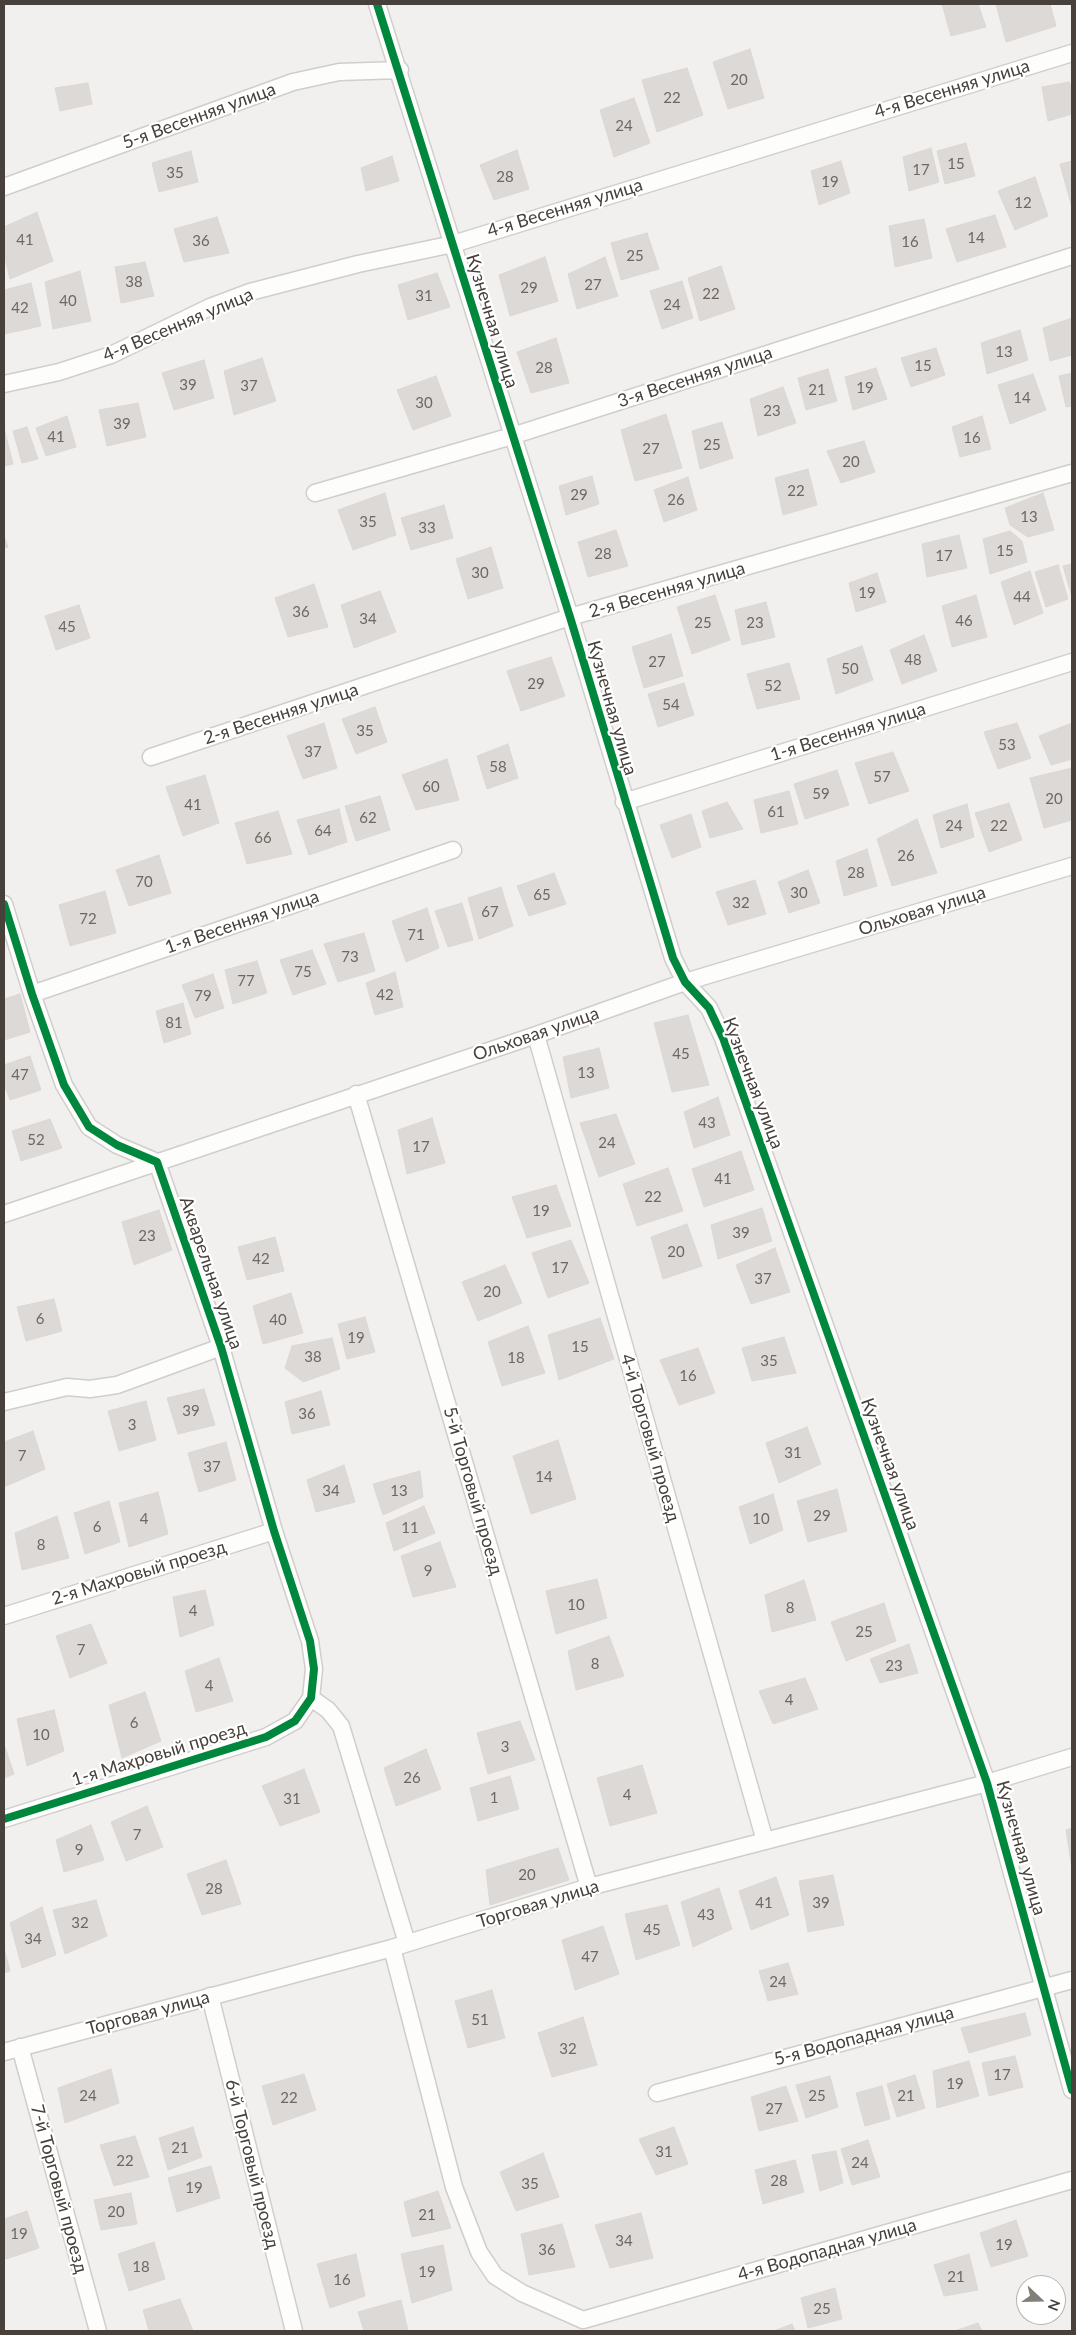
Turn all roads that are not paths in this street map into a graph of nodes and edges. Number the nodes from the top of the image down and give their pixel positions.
1 (377, 4) edge
2 (1072, 52) edge
3 (400, 70) junction
4 (4, 187) edge
5 (453, 244) junction
6 (1072, 256) edge
7 (4, 384) edge
8 (512, 436) junction
9 (1072, 473) edge
10 (315, 493) dead end
11 (570, 618) junction
12 (1072, 662) edge
13 (151, 757) dead end
14 (624, 802) junction
15 (453, 850) dead end
16 (1072, 866) edge
17 (4, 904) edge
18 (685, 982) junction
19 (32, 994) junction
20 (536, 1035) junction
21 (356, 1094) junction
22 (157, 1162) junction
23 (4, 1214) edge
24 (221, 1347) junction
25 (4, 1402) edge
26 (274, 1531) junction
27 (4, 1616) edge
28 (311, 1698) junction
29 (1072, 1757) edge
30 (987, 1782) junction
31 (4, 1818) edge
32 (765, 1841) junction
33 (589, 1887) junction
34 (399, 1946) junction
35 (1072, 1980) edge
36 (1044, 1987) junction
37 (210, 1996) junction
38 (20, 2048) junction
39 (4, 2052) edge
40 (1072, 2090) edge
41 (657, 2093) dead end
42 (1072, 2180) edge
43 (578, 2326) edge
44 (98, 2331) edge
45 (294, 2331) edge

1 - 3 street, Кузнечная улица
2 - 5 street, 4-я Весенняя улица
3 - 4 street, 5-я Весенняя улица
3 - 5 street, Кузнечная улица
5 - 7 street, 4-я Весенняя улица
5 - 8 street, Кузнечная улица
6 - 8 street, 3-я Весенняя улица
8 - 10 street, 3-я Весенняя улица
8 - 11 street, Кузнечная улица
9 - 11 street, 2-я Весенняя улица
11 - 13 street, 2-я Весенняя улица
11 - 14 street, Кузнечная улица
12 - 14 street, 1-я Весенняя улица
14 - 18 street, Кузнечная улица
15 - 19 street, 1-я Весенняя улица
16 - 18 street, Ольховая улица
17 - 19 street
18 - 20 street, Ольховая улица
18 - 30 street, Кузнечная улица
19 - 22 street
20 - 21 street, Ольховая улица
20 - 32 street, 4-й Торговый проезд
21 - 22 street, Ольховая улица
21 - 33 street, 5-й Торговый проезд
22 - 23 street, Ольховая улица
22 - 24 street, Акварельная улица
24 - 25 street
24 - 26 street, Акварельная улица
26 - 27 street, 2-я Махровый проезд
26 - 28 street, Акварельная улица
28 - 31 street, 1-я Махровый проезд
28 - 34 street
29 - 30 street, Торговая улица
30 - 32 street, Торговая улица
30 - 36 street, Кузнечная улица
32 - 33 street, Торговая улица
33 - 34 street, Торговая улица
34 - 37 street, Торговая улица
34 - 43 street
35 - 36 street, 5-я Водопадная улица
36 - 40 street, Кузнечная улица
36 - 41 street, 5-я Водопадная улица
37 - 38 street, Торговая улица
37 - 45 street, 6-й Торговый проезд
38 - 39 street, Торговая улица
38 - 44 street, 7-й Торговый проезд
42 - 43 street, 4-я Водопадная улица

